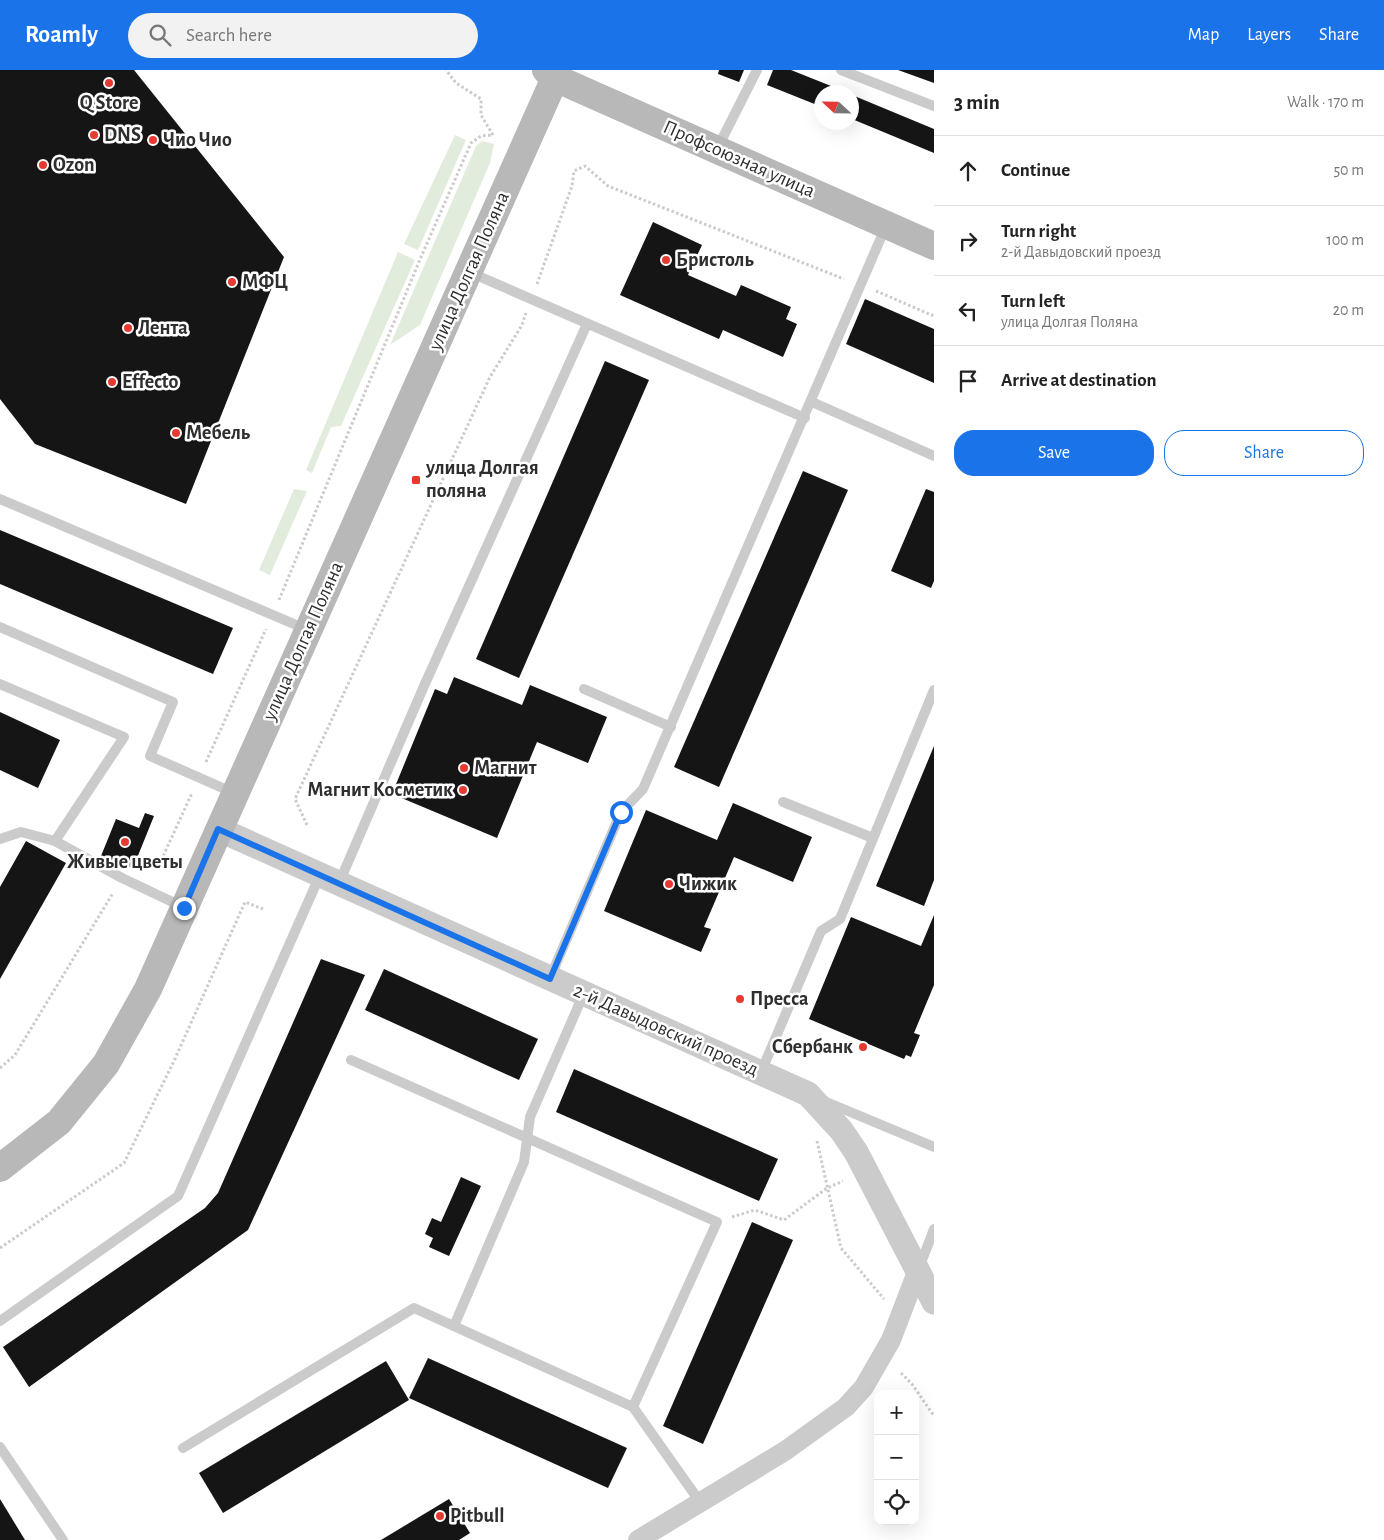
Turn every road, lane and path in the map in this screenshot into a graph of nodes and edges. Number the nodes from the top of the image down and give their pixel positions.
1 (446, 70) edge
2 (758, 70) edge
3 (841, 70) edge
4 (551, 74) edge
5 (934, 106) edge
6 (717, 150) junction
7 (886, 225) junction
8 (934, 246) edge
9 (468, 272) junction
10 (587, 324) junction
11 (812, 402) junction
12 (805, 418) junction
13 (934, 456) edge
14 (0, 499) edge
15 (272, 615) junction
16 (0, 627) edge
17 (308, 630) junction
18 (247, 671) dead end
19 (0, 684) edge
20 (584, 689) dead end
21 (934, 690) edge
22 (671, 727) junction
23 (234, 794) junction
24 (782, 802) dead end
25 (218, 829) junction
26 (874, 838) junction
27 (0, 839) edge
28 (55, 841) junction
29 (330, 879) junction
30 (184, 908) junction
31 (263, 909) dead end
32 (550, 979) junction
33 (584, 993) junction
34 (351, 1060) dead end
35 (761, 1072) junction
36 (808, 1094) junction
37 (827, 1115) junction
38 (527, 1138) junction
39 (934, 1147) edge
40 (0, 1168) edge
41 (866, 1171) junction
42 (827, 1188) junction
43 (717, 1222) junction
44 (934, 1229) edge
45 (0, 1248) edge
46 (917, 1272) junction
47 (885, 1300) dead end
48 (934, 1302) edge
49 (0, 1321) edge
50 (454, 1326) junction
51 (900, 1373) dead end
52 (633, 1407) junction
53 (934, 1416) edge
54 (0, 1448) edge
55 (183, 1448) dead end
56 (700, 1502) junction
57 (63, 1540) edge
58 (638, 1540) edge

1 - 15 path
2 - 6 lane
3 - 5 lane
4 - 6 main road, Профсоюзная улица
4 - 9 main road, улица Долгая Поляна
6 - 7 main road, Профсоюзная улица
7 - 8 main road, Профсоюзная улица
7 - 11 lane
9 - 10 lane
9 - 17 main road, улица Долгая Поляна
10 - 12 lane
10 - 29 lane
11 - 12 lane
11 - 13 lane
12 - 22 lane
14 - 15 lane
15 - 17 lane
15 - 18 path
16 - 23 lane
17 - 23 main road, улица Долгая Поляна
19 - 28 lane
20 - 22 lane
21 - 26 lane
22 - 32 lane
23 - 25 main road, улица Долгая Поляна
24 - 26 lane
25 - 29 street, 2-й Давыдовский проезд
25 - 30 main road, улица Долгая Поляна
26 - 35 lane
27 - 28 lane
28 - 30 lane
29 - 32 street, 2-й Давыдовский проезд
29 - 49 lane
30 - 40 main road, улица Долгая Поляна
31 - 45 path
32 - 33 street, 2-й Давыдовский проезд
33 - 35 street, 2-й Давыдовский проезд
33 - 38 lane
34 - 38 lane
35 - 36 street, 2-й Давыдовский проезд
36 - 37 street, 2-й Давыдовский проезд
36 - 39 lane
37 - 41 street, 2-й Давыдовский проезд
37 - 42 path
38 - 43 lane
38 - 50 lane
41 - 42 path
41 - 46 street, 2-й Давыдовский проезд
42 - 43 path
42 - 47 path
43 - 52 lane
44 - 46 lane
46 - 48 street, 2-й Давыдовский проезд
46 - 56 street
50 - 52 lane
50 - 55 lane
51 - 53 path
52 - 56 lane
54 - 57 lane
56 - 58 street

